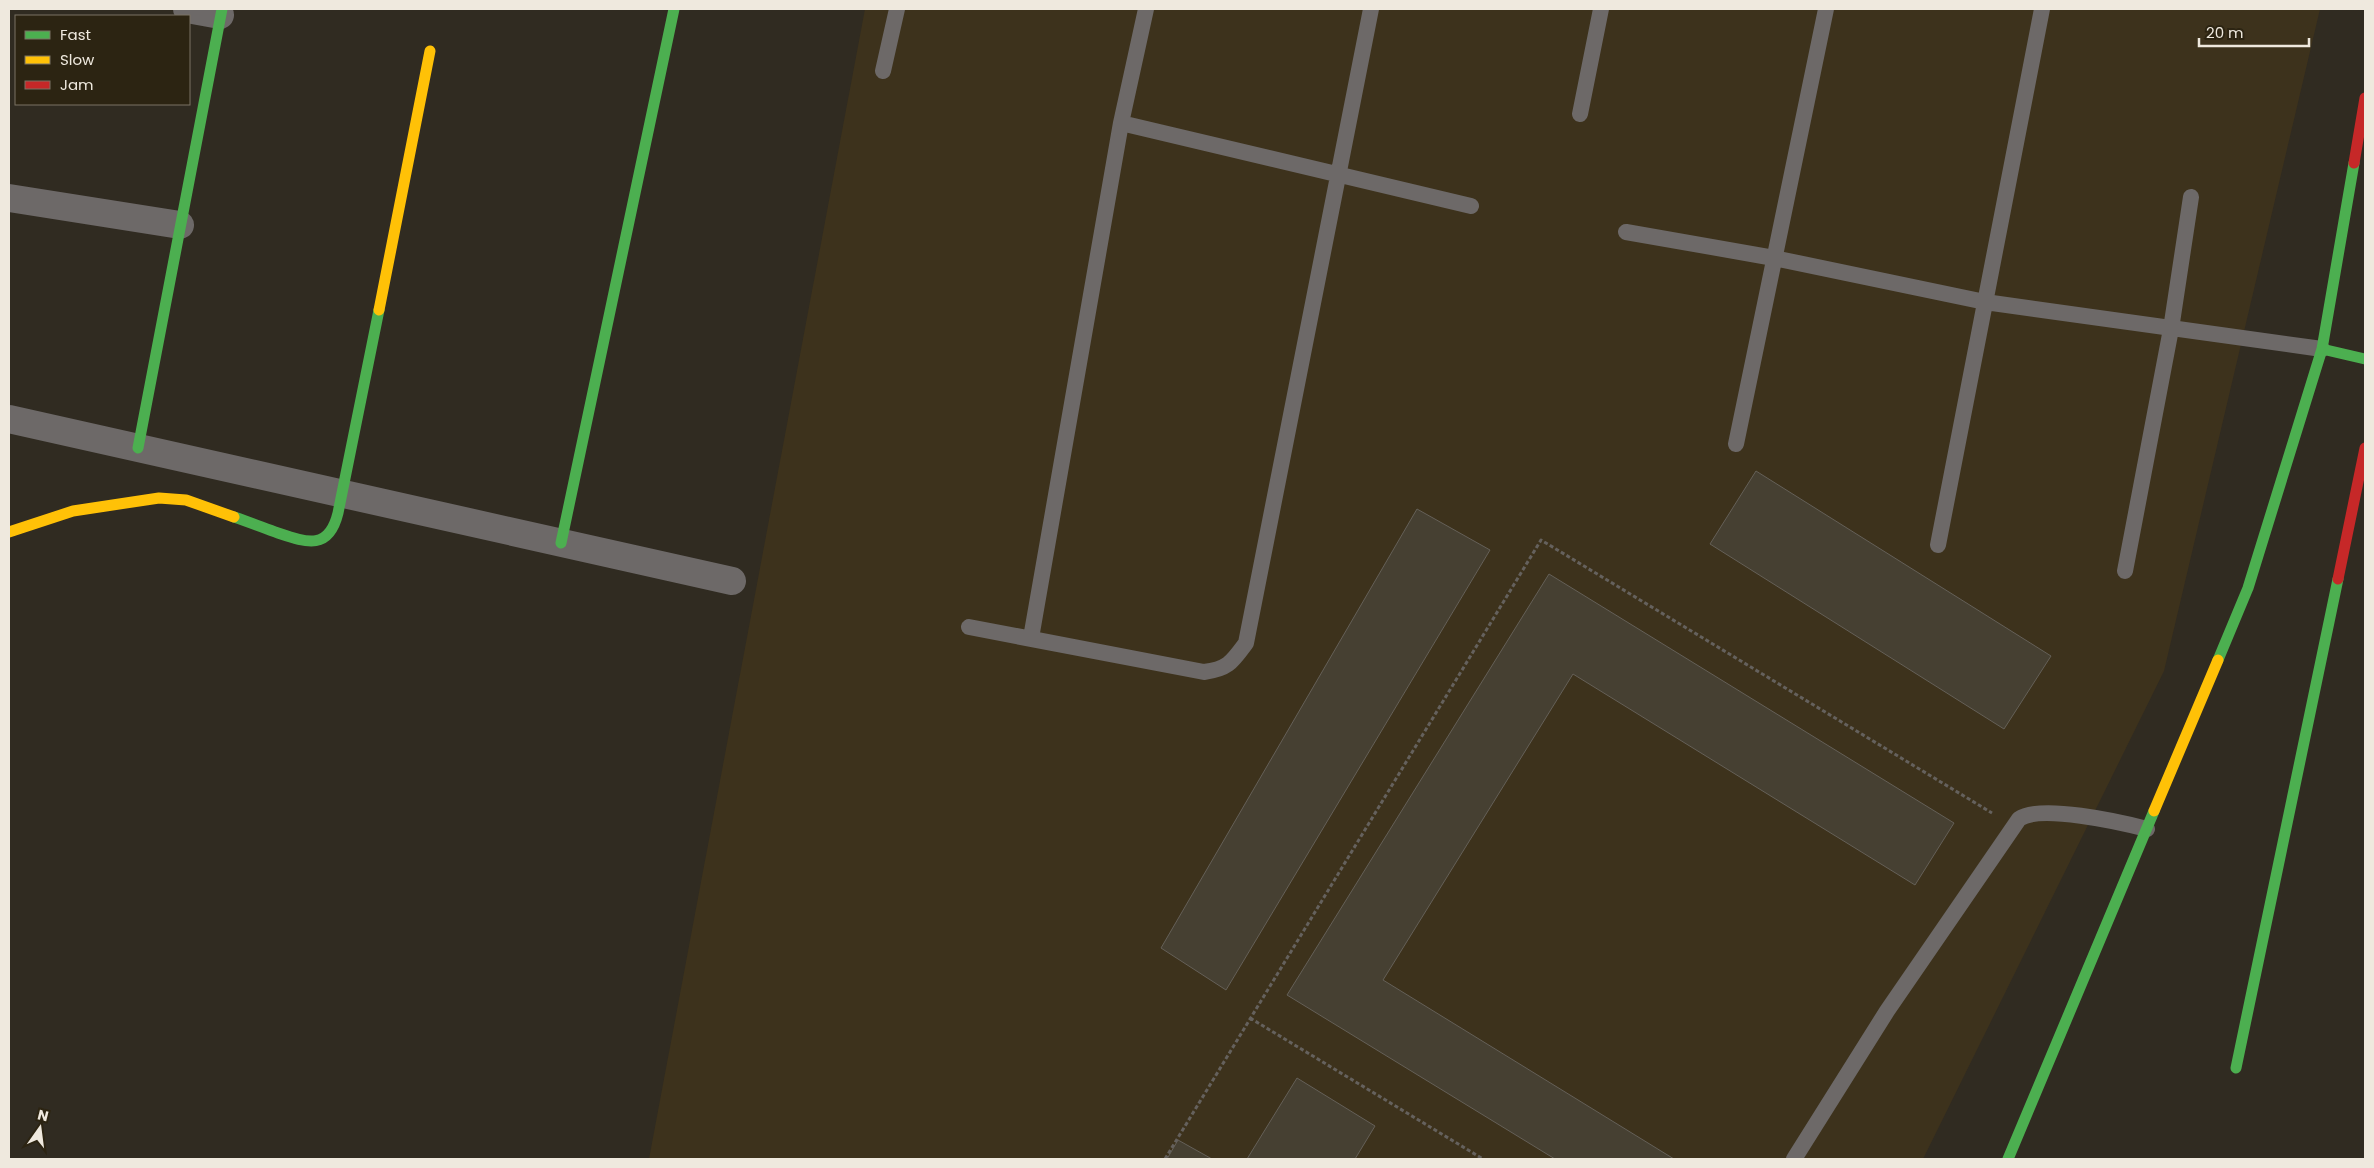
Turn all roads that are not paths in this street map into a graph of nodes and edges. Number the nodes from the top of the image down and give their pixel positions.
1 (187, 9) edge
2 (674, 9) edge
3 (897, 9) edge
4 (1146, 9) edge
5 (1371, 9) edge
6 (1601, 9) edge
7 (1826, 9) edge
8 (2042, 9) edge
9 (221, 12) edge
10 (430, 51) dead end
11 (883, 71) dead end
12 (2365, 98) edge
13 (1580, 114) dead end
14 (1121, 123) junction
15 (1338, 175) junction
16 (9, 198) edge
17 (2191, 198) dead end
18 (1471, 206) dead end
19 (180, 225) junction
20 (1626, 232) dead end
21 (1774, 258) junction
22 (1986, 302) junction
23 (2171, 329) junction
24 (2322, 349) junction
25 (2365, 359) edge
26 (9, 420) edge
27 (1736, 444) dead end
28 (138, 448) junction
29 (2365, 448) edge
30 (342, 494) junction
31 (9, 532) edge
32 (561, 543) junction
33 (1938, 545) dead end
34 (2125, 571) dead end
35 (732, 581) dead end
36 (969, 627) dead end
37 (1031, 638) junction
38 (2146, 829) junction
39 (2236, 1068) dead end
40 (1794, 1159) edge
41 (2008, 1159) edge

1 - 9 street
2 - 32 street
3 - 11 lane
4 - 14 lane
5 - 15 lane
6 - 13 lane
7 - 21 lane
8 - 22 lane
9 - 19 street
10 - 30 street
12 - 24 street
14 - 15 lane
14 - 37 lane
15 - 18 lane
15 - 37 lane
16 - 19 street
17 - 23 lane
19 - 28 street
20 - 21 lane
21 - 22 lane
21 - 27 lane
22 - 23 lane
22 - 33 lane
23 - 24 lane
23 - 34 lane
24 - 25 street
24 - 38 street
26 - 28 street
28 - 30 street
29 - 39 street
30 - 31 street
30 - 32 street
32 - 35 street
36 - 37 lane
38 - 40 lane
38 - 41 street

